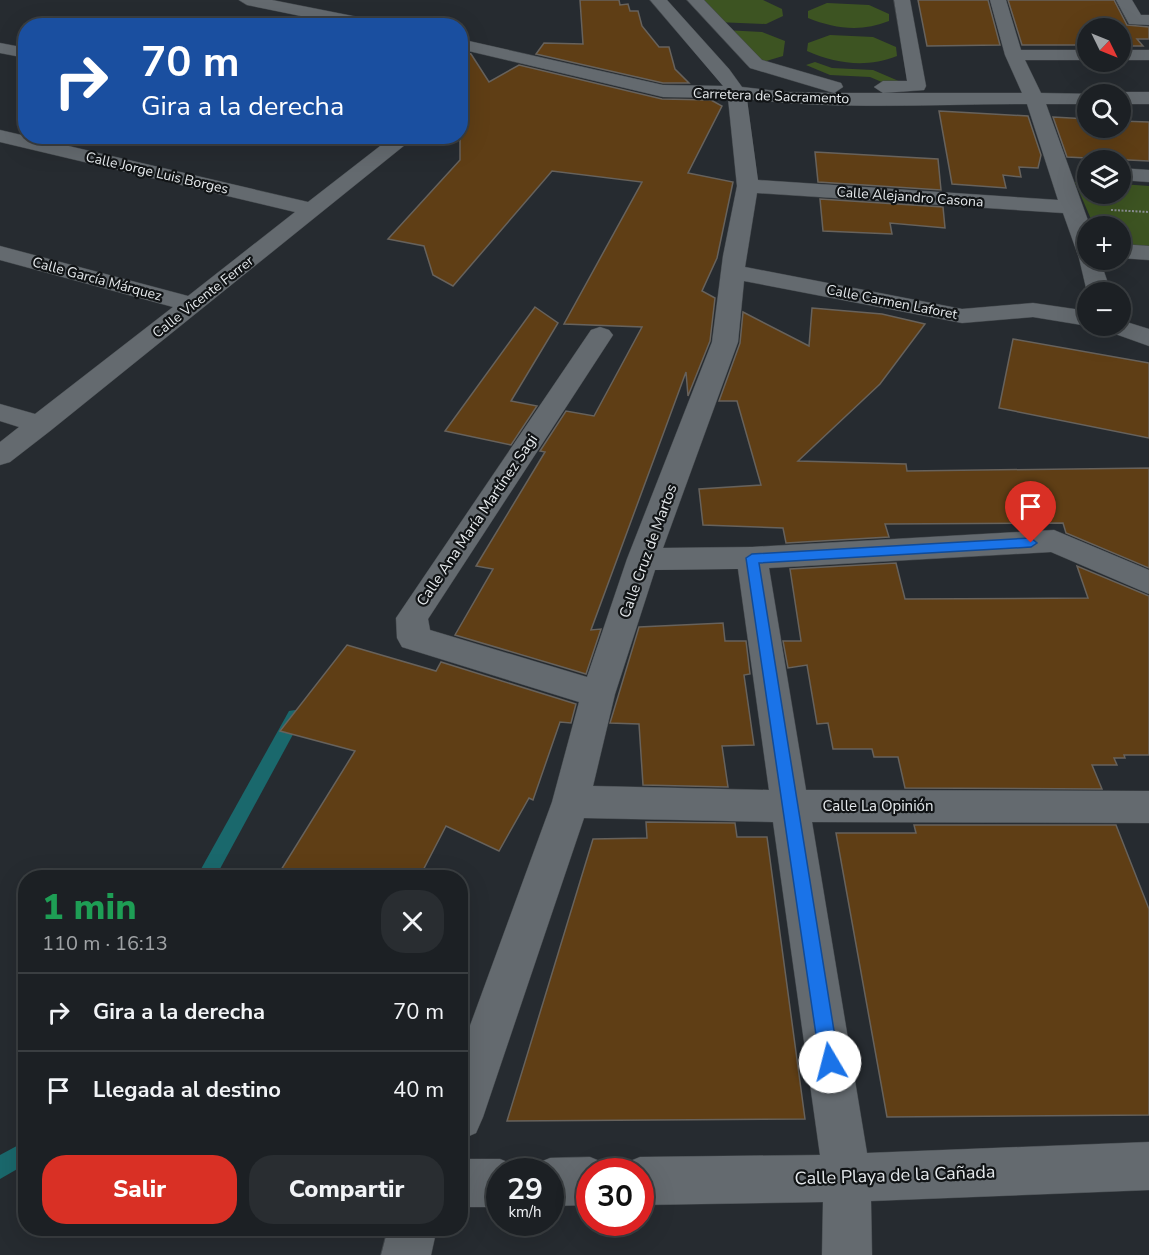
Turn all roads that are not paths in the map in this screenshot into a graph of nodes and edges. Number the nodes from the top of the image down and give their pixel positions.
1 (247, 0) edge
2 (658, 0) edge
3 (695, 0) edge
4 (894, 0) edge
5 (902, 0) edge
6 (998, 0) edge
7 (1124, 0) edge
8 (362, 6) dead end
9 (343, 18) edge
10 (349, 18) edge
11 (1149, 20) edge
12 (468, 46) edge
13 (0, 48) edge
14 (18, 51) edge
15 (1014, 55) junction
16 (1077, 55) edge
17 (1131, 55) edge
18 (1149, 55) edge
19 (736, 92) junction
20 (911, 93) junction
21 (1034, 98) junction
22 (1077, 98) edge
23 (1131, 98) edge
24 (1149, 98) edge
25 (0, 136) edge
26 (18, 140) edge
27 (34, 144) edge
28 (396, 144) edge
29 (1131, 175) edge
30 (1149, 176) edge
31 (748, 186) junction
32 (1071, 207) junction
33 (314, 210) junction
34 (1077, 223) edge
35 (1131, 252) edge
36 (0, 253) edge
37 (1149, 253) edge
38 (733, 272) junction
39 (193, 305) junction
40 (1077, 317) edge
41 (1131, 331) edge
42 (600, 335) dead end
43 (1149, 338) edge
44 (0, 412) edge
45 (40, 425) junction
46 (0, 456) edge
47 (752, 558) junction
48 (643, 559) junction
49 (1149, 583) edge
50 (598, 694) junction
51 (571, 802) junction
52 (792, 806) junction
53 (1149, 807) edge
54 (468, 1095) edge
55 (1149, 1166) edge
56 (847, 1178) junction
57 (654, 1180) edge
58 (468, 1183) edge
59 (486, 1183) edge
60 (411, 1236) edge
61 (406, 1255) edge
62 (847, 1255) edge

1 - 9 street
2 - 19 street
3 - 20 street
4 - 20 street
5 - 20 street
6 - 15 street
7 - 11 street
8 - 10 street
12 - 19 street, Carretera de Sacramento
13 - 14 street
15 - 16 street
15 - 21 street
17 - 18 street
19 - 20 street, Carretera de Sacramento
19 - 31 street, Calle Cruz de Martos
20 - 21 street, Carretera de Sacramento
21 - 22 street, Carretera de Sacramento
21 - 32 street
23 - 24 street
25 - 26 street, Calle Jorge Luis Borges
27 - 33 street, Calle Jorge Luis Borges
28 - 33 street, Calle Vicente Ferrer
29 - 30 street
31 - 32 street, Calle Alejandro Casona
31 - 38 street, Calle Cruz de Martos
32 - 34 street
33 - 39 street, Calle Vicente Ferrer
35 - 37 street
36 - 39 street, Calle García Márquez
38 - 40 street, Calle Carmen Laforet
38 - 48 street, Calle Cruz de Martos
39 - 45 street, Calle Vicente Ferrer
41 - 43 street
42 - 50 street, Calle Ana María Martínez Sagi
44 - 45 street
45 - 46 street, Calle Vicente Ferrer
47 - 48 street
47 - 49 street
47 - 52 street
48 - 50 street, Calle Cruz de Martos
50 - 51 street, Calle Cruz de Martos
51 - 52 street, Calle La Opinión
51 - 54 street, Calle Cruz de Martos
52 - 53 street, Calle La Opinión
52 - 56 street
55 - 56 street, Calle Playa de la Cañada
56 - 57 street, Calle Playa de la Cañada
56 - 62 street
58 - 59 street
60 - 61 street

